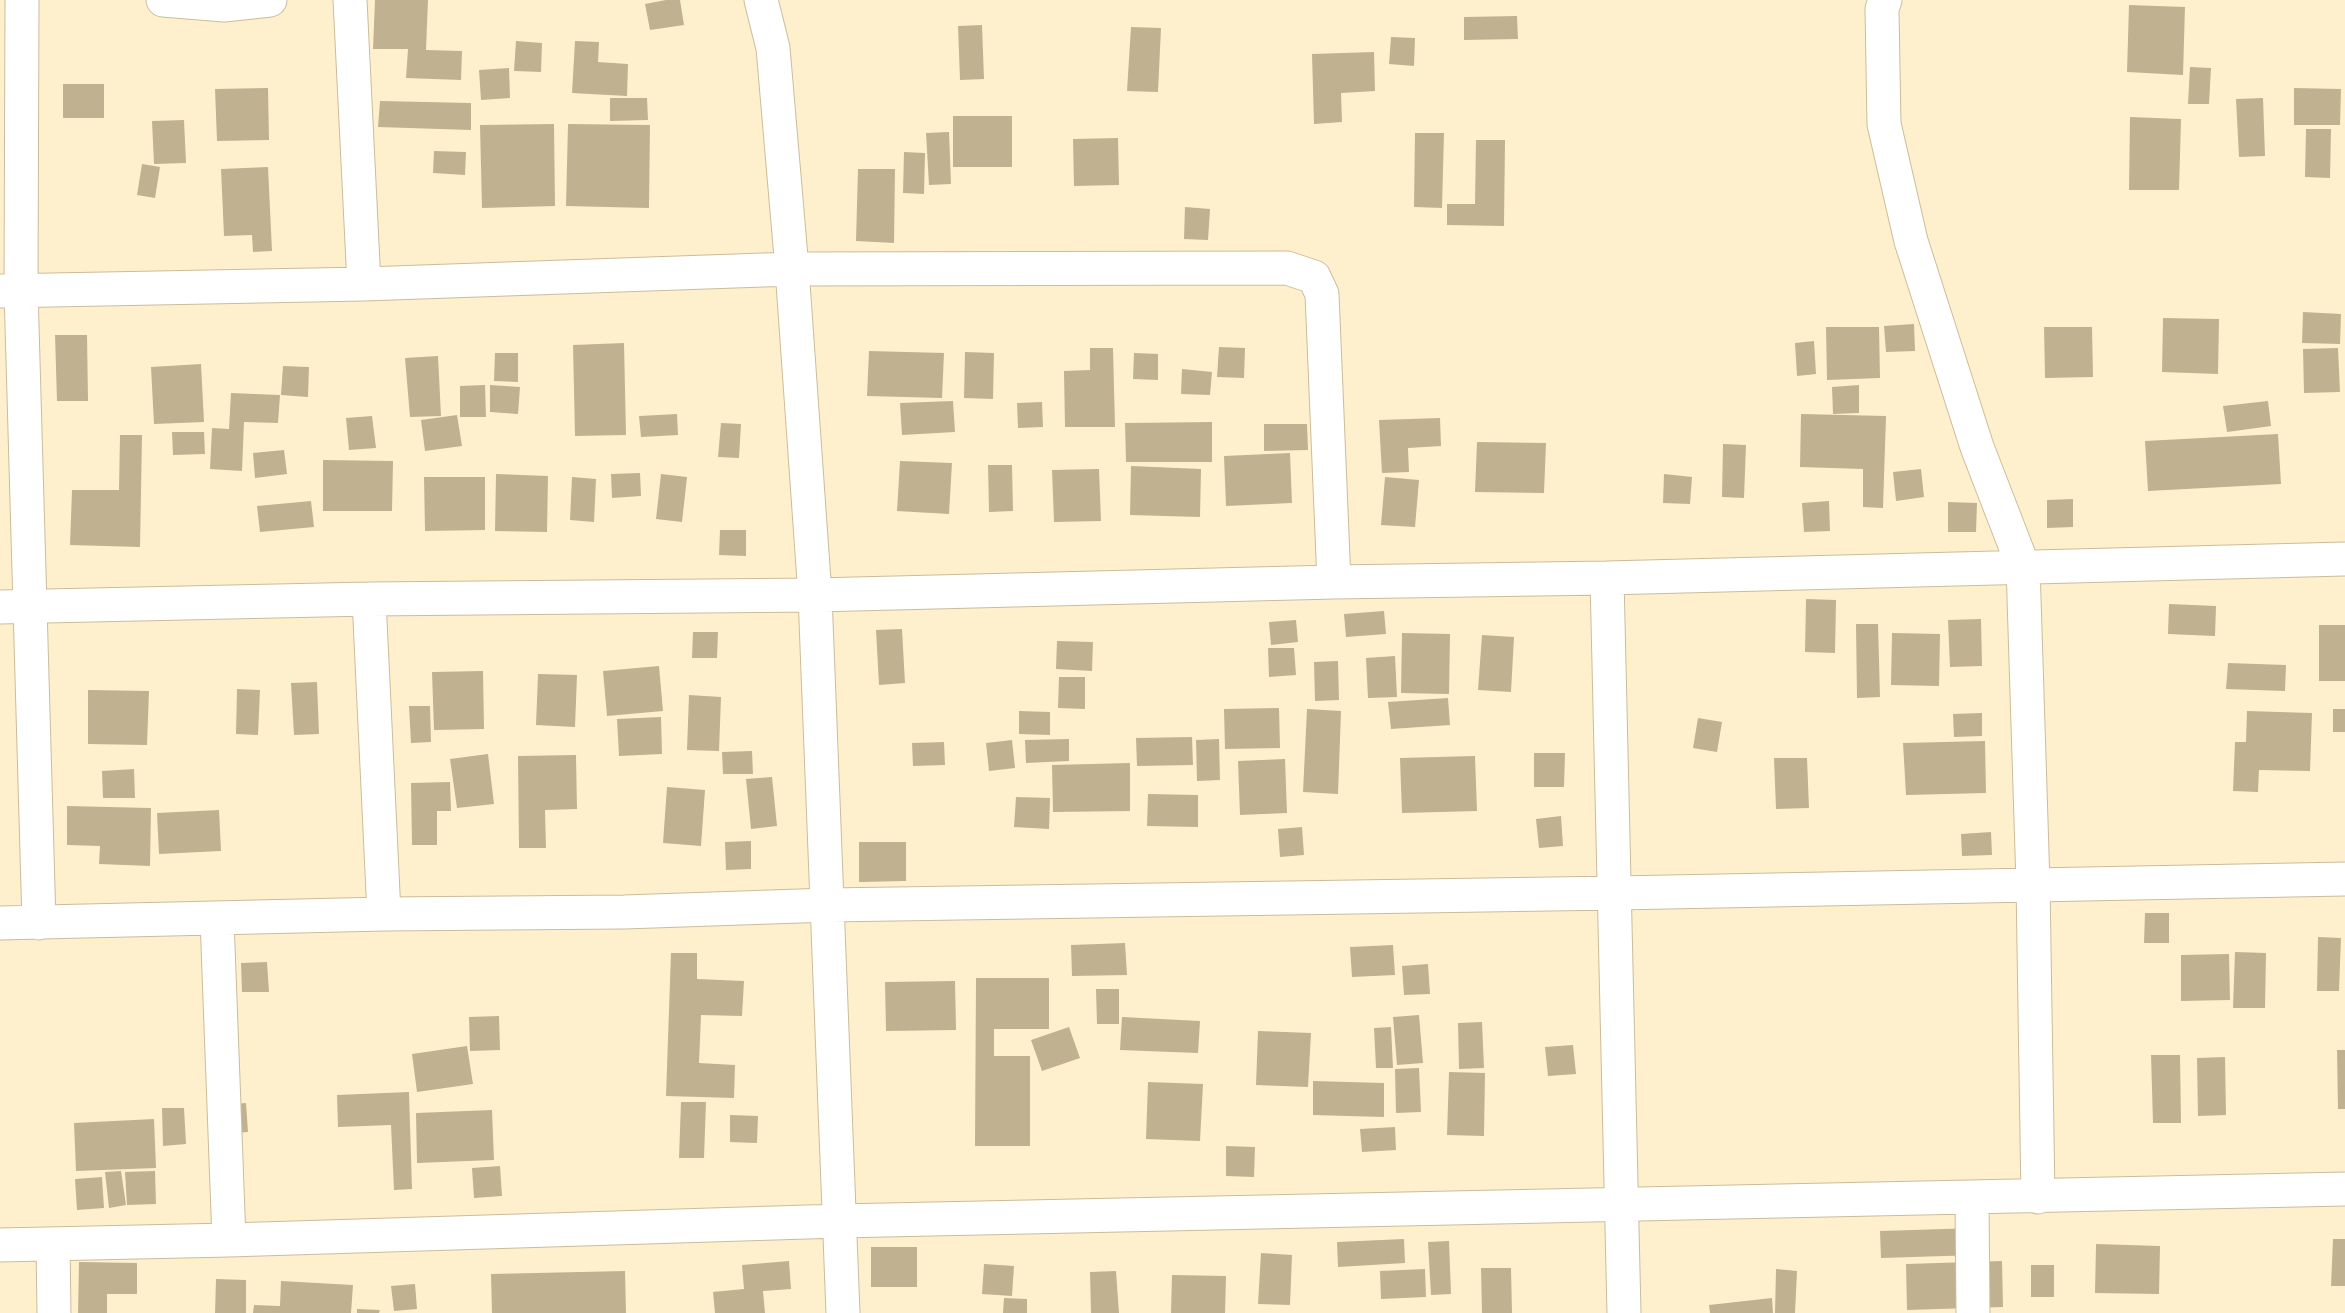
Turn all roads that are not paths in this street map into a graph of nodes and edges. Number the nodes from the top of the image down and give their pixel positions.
1 (22, 0) edge
2 (163, 0) edge
3 (270, 0) edge
4 (350, 0) edge
5 (761, 0) edge
6 (1885, 0) edge
7 (792, 269) junction
8 (364, 284) junction
9 (10, 291) edge
10 (2345, 559) edge
11 (2023, 566) junction
12 (1607, 578) junction
13 (1334, 582) junction
14 (815, 595) junction
15 (369, 599) junction
16 (15, 607) edge
17 (2345, 879) edge
18 (2032, 884) junction
19 (1616, 893) junction
20 (829, 905) junction
21 (384, 914) junction
22 (217, 919) junction
23 (0, 923) edge
24 (39, 923) junction
25 (2345, 1189) edge
26 (2038, 1197) junction
27 (1972, 1198) junction
28 (1622, 1204) junction
29 (839, 1221) junction
30 (229, 1240) junction
31 (52, 1244) junction
32 (0, 1245) edge
33 (54, 1313) edge
34 (843, 1313) edge
35 (1624, 1313) edge
36 (1973, 1313) edge

1 - 9 street
2 - 3 street
4 - 8 street
5 - 7 street
6 - 11 street
7 - 8 street
7 - 13 street
7 - 14 street
8 - 9 street
9 - 16 street
10 - 11 street
11 - 12 street
11 - 18 street
12 - 13 street
12 - 19 street
13 - 14 street
14 - 15 street
14 - 20 street
15 - 16 street
15 - 21 street
16 - 24 street
17 - 18 street
18 - 19 street
18 - 26 street
19 - 20 street
19 - 28 street
20 - 21 street
20 - 29 street
21 - 22 street
22 - 24 street
22 - 30 street
23 - 24 street
25 - 26 street
26 - 27 street
27 - 28 street
27 - 36 street
28 - 29 street
28 - 35 street
29 - 30 street
29 - 34 street
30 - 31 street
31 - 32 street
31 - 33 street

